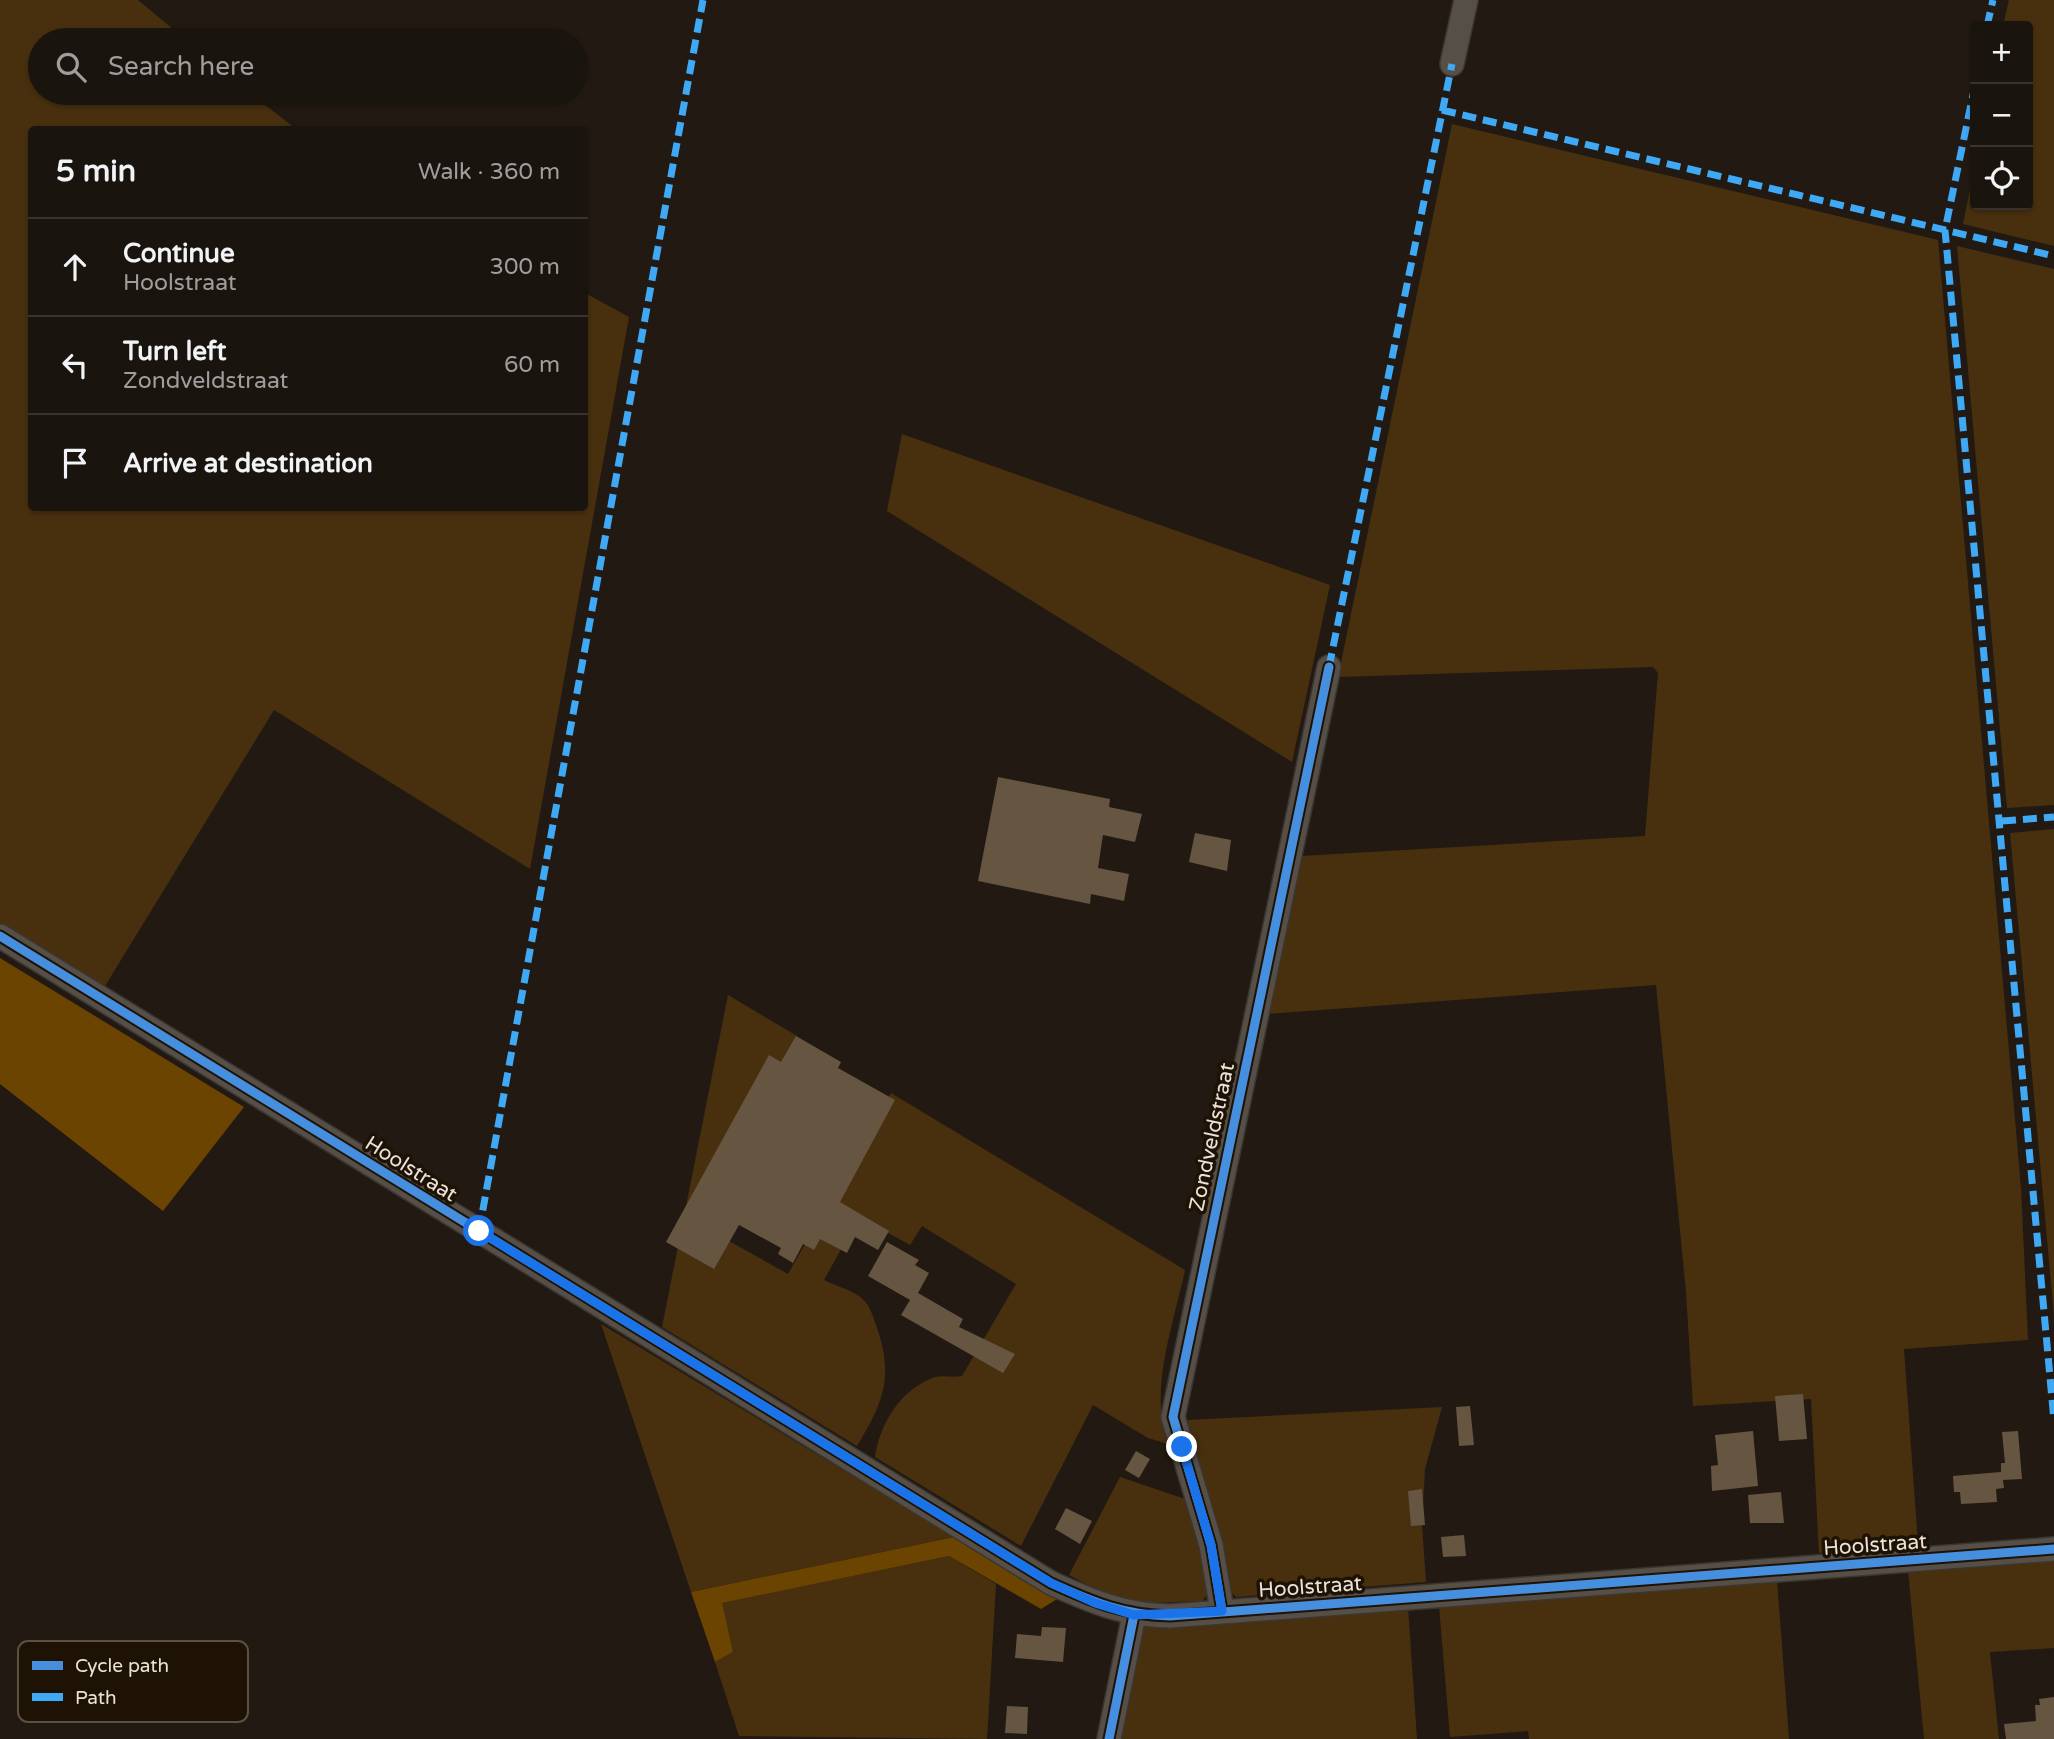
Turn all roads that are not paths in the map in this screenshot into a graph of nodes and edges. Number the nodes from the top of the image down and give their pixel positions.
1 (1465, 0) edge
2 (1452, 64) dead end
3 (1329, 667) dead end
4 (0, 936) edge
5 (2054, 1549) edge
6 (1222, 1611) junction
7 (1134, 1615) junction
8 (1110, 1739) edge

1 - 2 street
3 - 6 street, Zondveldstraat
4 - 7 street, Hoolstraat
5 - 6 street, Hoolstraat
6 - 7 street, Hoolstraat
7 - 8 street

